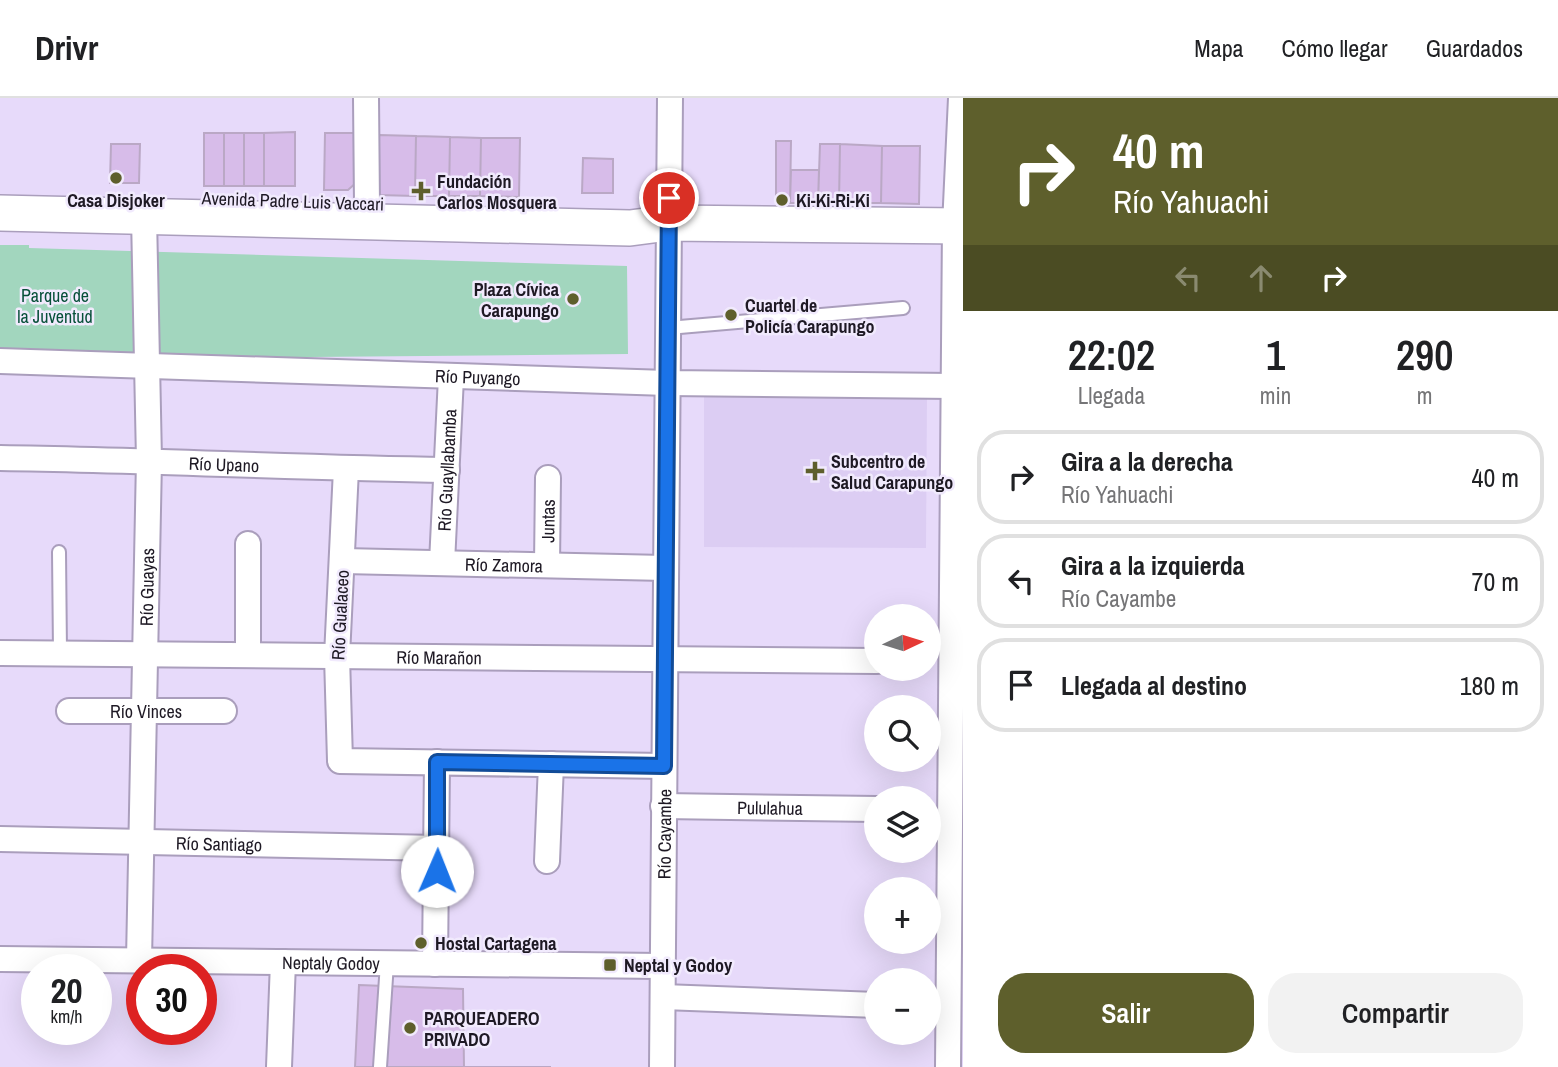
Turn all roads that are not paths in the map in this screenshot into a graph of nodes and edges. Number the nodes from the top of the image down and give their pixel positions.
1 (366, 98) edge
2 (670, 98) edge
3 (961, 98) edge
4 (0, 189) edge
5 (367, 204) junction
6 (0, 214) edge
7 (144, 216) junction
8 (668, 223) junction
9 (959, 226) edge
10 (903, 308) dead end
11 (668, 328) junction
12 (0, 361) edge
13 (146, 365) junction
14 (451, 377) junction
15 (667, 383) junction
16 (954, 386) junction
17 (959, 429) edge
18 (0, 458) edge
19 (149, 460) junction
20 (346, 469) junction
21 (447, 470) junction
22 (548, 478) dead end
23 (958, 531) edge
24 (248, 544) dead end
25 (59, 552) dead end
26 (343, 561) junction
27 (442, 563) junction
28 (547, 565) junction
29 (665, 568) junction
30 (60, 652) junction
31 (0, 653) edge
32 (146, 653) junction
33 (942, 654) edge
34 (248, 655) junction
35 (337, 656) junction
36 (666, 659) junction
37 (864, 661) edge
38 (942, 681) edge
39 (145, 710) junction
40 (69, 711) dead end
41 (224, 711) dead end
42 (437, 762) junction
43 (551, 764) junction
44 (664, 766) junction
45 (663, 807) junction
46 (864, 808) edge
47 (947, 809) edge
48 (0, 839) edge
49 (143, 842) junction
50 (438, 848) junction
51 (547, 861) dead end
52 (139, 954) edge
53 (0, 959) edge
54 (126, 960) edge
55 (217, 961) edge
56 (283, 962) junction
57 (387, 963) junction
58 (435, 964) junction
59 (662, 966) junction
60 (663, 997) junction
61 (864, 1005) edge
62 (947, 1007) edge
63 (279, 1067) edge
64 (380, 1067) edge
65 (662, 1067) edge
66 (948, 1067) edge

1 - 5 street
2 - 8 street, Río Cayambe
3 - 9 street
4 - 5 main road, Avenida Padre Luis Vaccari
5 - 8 main road, Avenida Padre Luis Vaccari
6 - 7 main road, Avenida Padre Luis Vaccari
7 - 8 main road, Avenida Padre Luis Vaccari
7 - 13 street, Río Guayas
8 - 9 main road, Avenida Padre Luis Vaccari
8 - 11 street, Río Cayambe
9 - 16 street
10 - 11 lane
11 - 15 street, Río Cayambe
12 - 13 street, Río Puyango
13 - 14 street, Río Puyango
13 - 19 street, Río Guayas
14 - 15 street, Río Puyango
14 - 21 street, Río Guayllabamba
15 - 16 street, Río Puyango
15 - 29 street, Río Cayambe
16 - 17 street
17 - 23 street
18 - 19 street, Río Upano
19 - 20 street, Río Upano
19 - 32 street, Río Guayas
20 - 21 street, Río Upano
20 - 26 street, Río Gualaceo
21 - 27 street, Río Guayllabamba
22 - 28 street, Juntas
23 - 33 street
24 - 34 street
25 - 30 lane
26 - 27 street, Río Zamora
26 - 35 street, Río Gualaceo
27 - 28 street, Río Zamora
28 - 29 street, Río Zamora
29 - 36 street, Río Cayambe
30 - 31 street, Río Marañon
30 - 32 street, Río Marañon
32 - 34 street, Río Marañon
32 - 39 street, Río Guayas
34 - 35 street, Río Marañon
35 - 36 street, Río Marañon
35 - 42 street, Río Gualaceo
36 - 37 street, Río Marañon
36 - 44 street, Río Cayambe
38 - 47 street
39 - 40 street, Río Vinces
39 - 41 street, Río Vinces
39 - 49 street, Río Guayas
42 - 43 street
42 - 50 street
43 - 44 street
43 - 51 street
44 - 45 street, Río Cayambe
45 - 46 street, Pululahua
45 - 59 street, Río Cayambe
47 - 62 street
48 - 49 street, Río Santiago
49 - 50 street, Río Santiago
49 - 52 street, Río Guayas
50 - 58 street
53 - 54 street, Neptaly Godoy
55 - 56 street, Neptaly Godoy
56 - 57 street, Neptaly Godoy
56 - 63 street
57 - 58 street, Neptaly Godoy
57 - 64 lane
58 - 59 street, Neptaly Godoy
59 - 60 street, Río Cayambe
60 - 61 street
60 - 65 street, Río Cayambe
62 - 66 street

